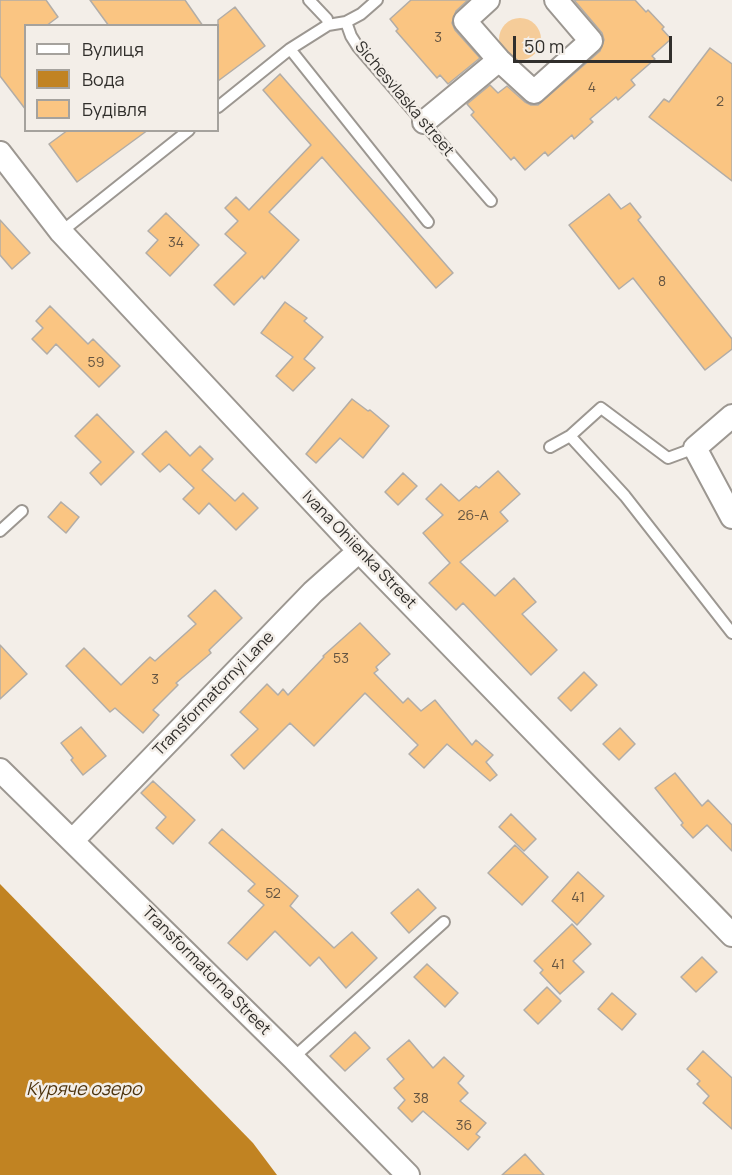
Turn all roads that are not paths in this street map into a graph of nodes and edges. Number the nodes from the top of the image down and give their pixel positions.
1 (309, 0) edge
2 (377, 0) edge
3 (488, 0) edge
4 (555, 0) edge
5 (346, 22) junction
6 (328, 25) junction
7 (291, 49) junction
8 (500, 60) junction
9 (219, 107) edge
10 (424, 123) junction
11 (186, 132) edge
12 (0, 153) edge
13 (491, 201) dead end
14 (428, 222) dead end
15 (61, 232) junction
16 (732, 416) edge
17 (570, 436) junction
18 (550, 447) dead end
19 (695, 448) junction
20 (22, 511) dead end
21 (732, 517) edge
22 (0, 531) edge
23 (359, 551) junction
24 (732, 633) edge
25 (0, 770) edge
26 (73, 840) junction
27 (444, 921) dead end
28 (732, 935) edge
29 (293, 1058) junction
30 (408, 1175) edge

1 - 6 lane
2 - 5 lane, Sichesvlaska street
3 - 8 street
4 - 8 street
5 - 6 lane
5 - 10 lane, Sichesvlaska street
6 - 7 lane
7 - 9 lane
7 - 14 lane
8 - 10 street
10 - 13 lane, Sichesvlaska street
11 - 15 lane
12 - 15 street, Ivana Ohiienka Street
15 - 23 street, Ivana Ohiienka Street
16 - 19 street
17 - 18 lane
17 - 19 lane
17 - 24 lane
19 - 21 street
20 - 22 lane
23 - 26 street, Transformatornyi Lane
23 - 28 street, Ivana Ohiienka Street
25 - 26 street, Transformatorna Street
26 - 29 street, Transformatorna Street
27 - 29 lane
29 - 30 street, Transformatorna Street

